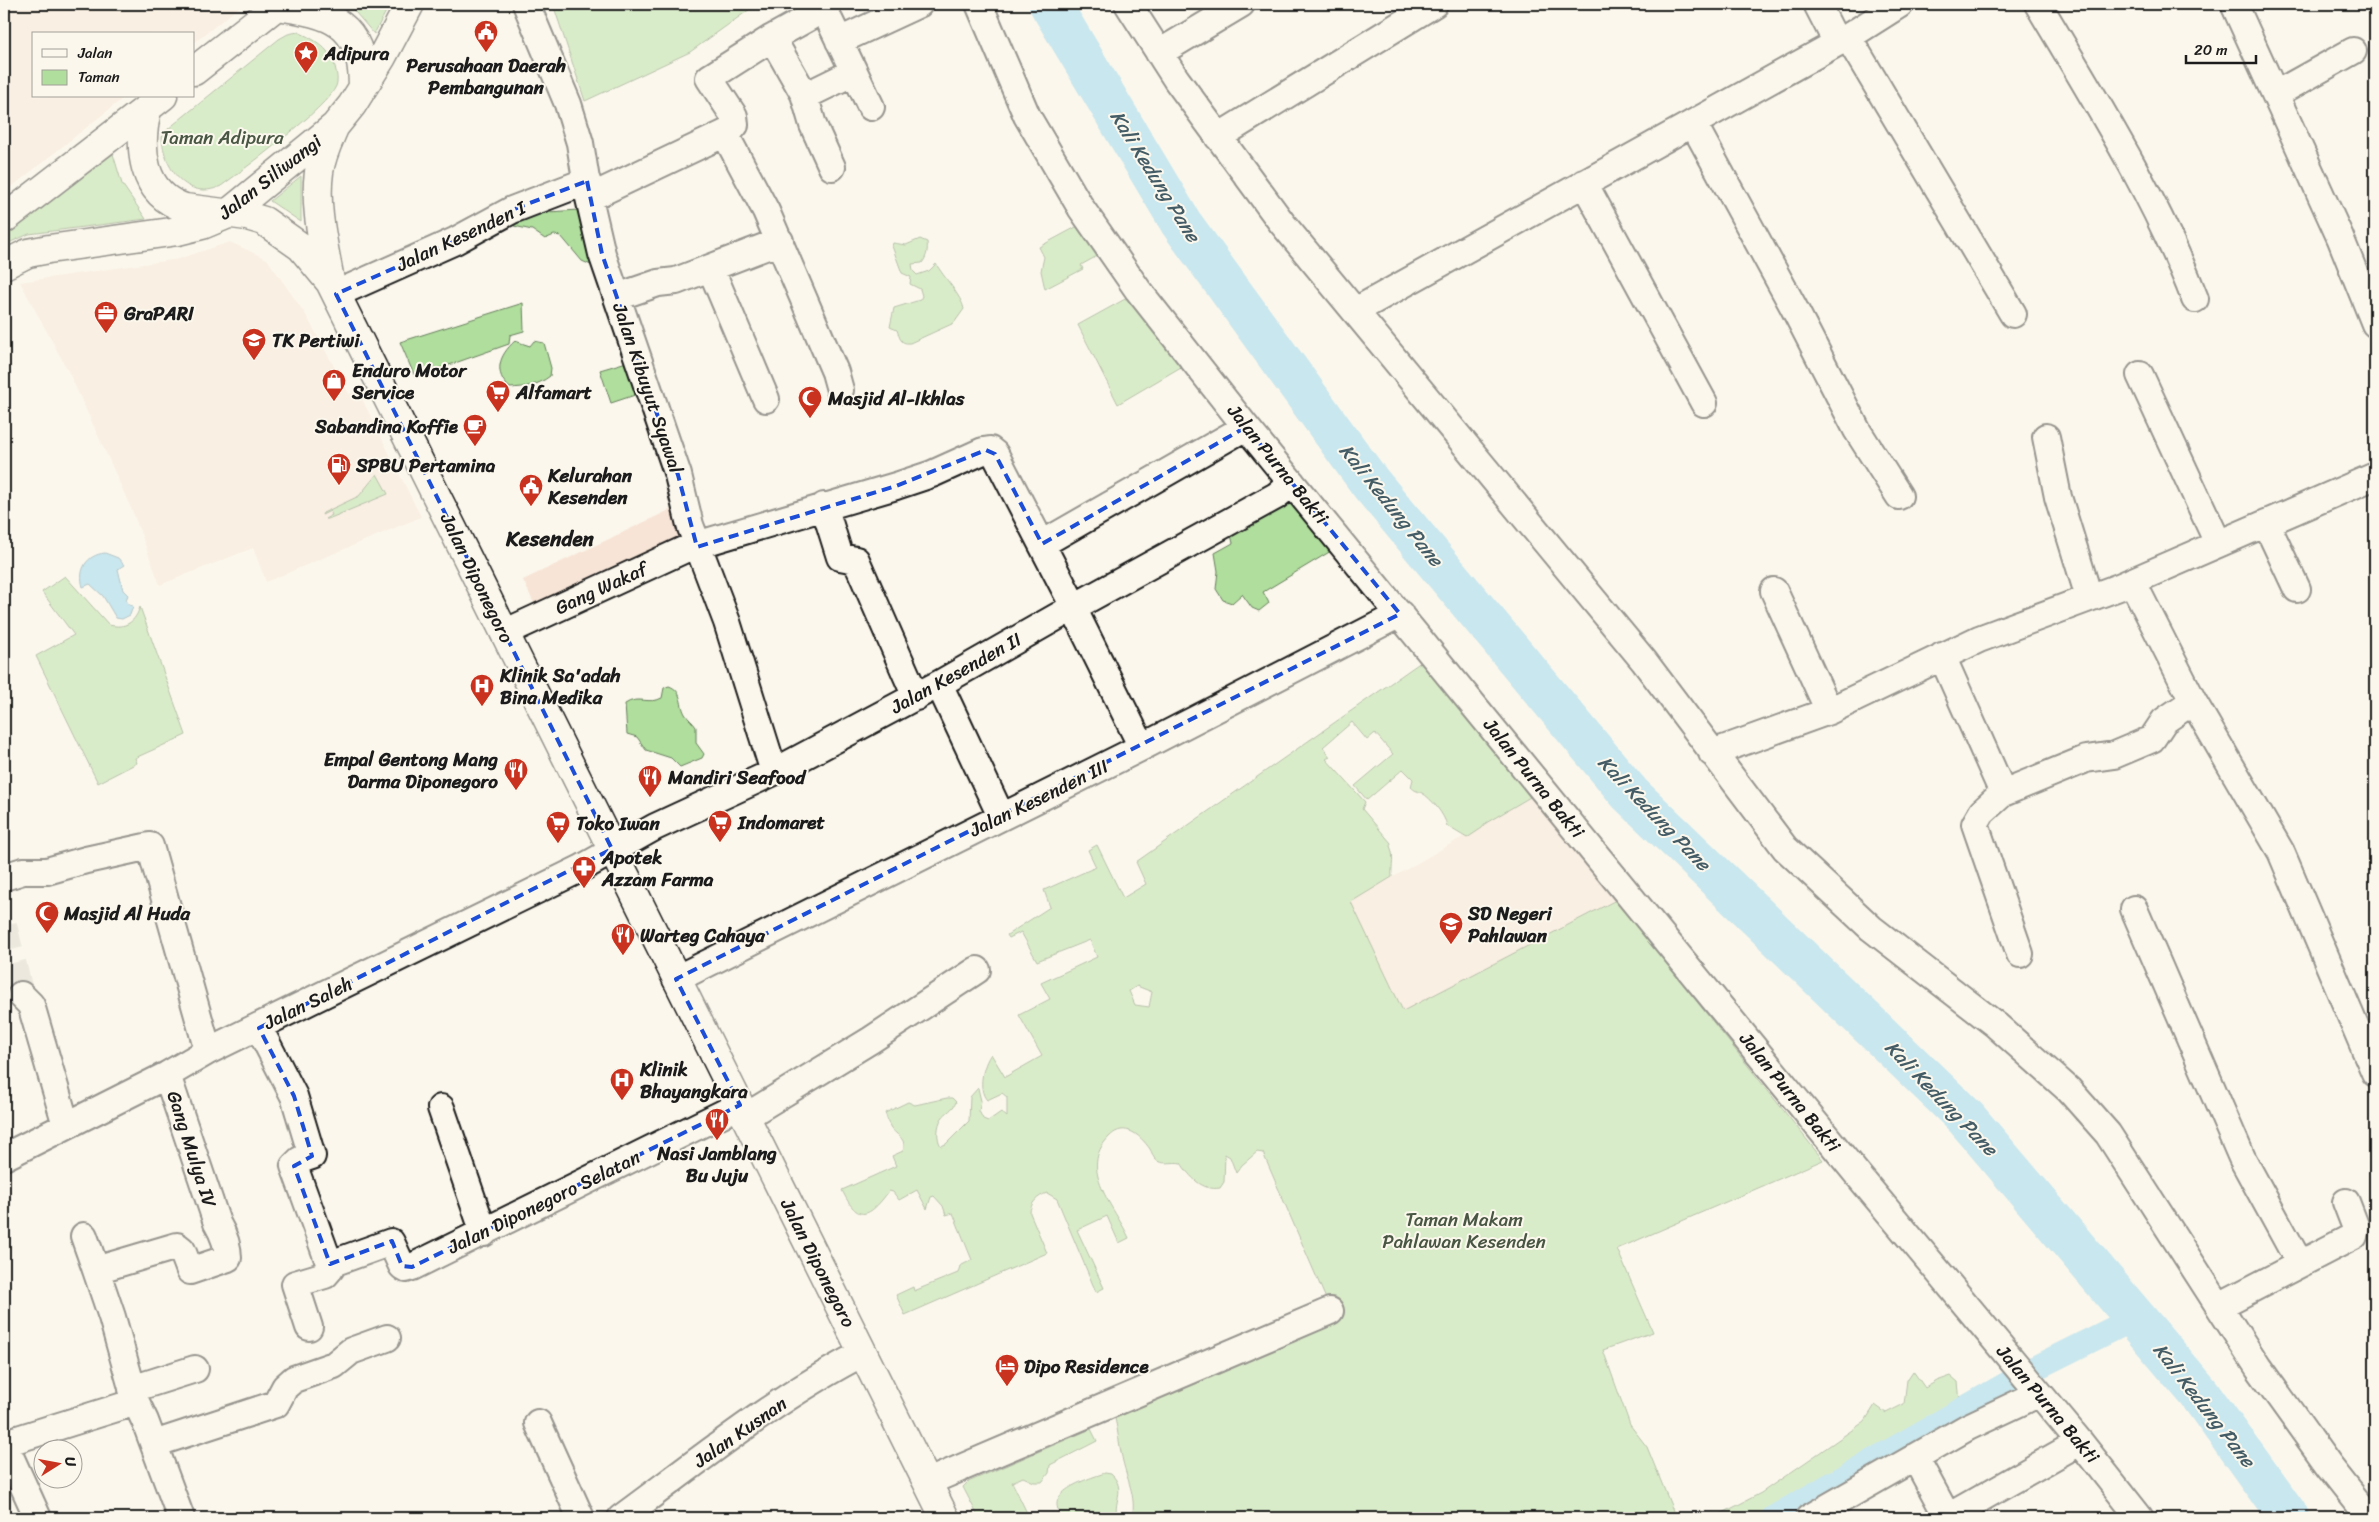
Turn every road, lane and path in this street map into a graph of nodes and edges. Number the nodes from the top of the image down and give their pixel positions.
1 (410, 4) edge
2 (526, 4) edge
3 (919, 4) edge
4 (980, 4) edge
5 (1128, 4) edge
6 (1240, 4) edge
7 (1434, 4) edge
8 (1817, 4) edge
9 (1900, 4) edge
10 (2038, 4) edge
11 (2234, 4) edge
12 (278, 5) edge
13 (772, 38) junction
14 (1843, 40) junction
15 (839, 41) junction
16 (2353, 52) dead end
17 (1159, 53) junction
18 (195, 70) edge
19 (854, 72) junction
20 (363, 85) junction
21 (2276, 94) junction
22 (804, 96) junction
23 (155, 103) edge
24 (871, 107) dead end
25 (1693, 123) junction
26 (335, 126) junction
27 (725, 134) junction
28 (1218, 137) junction
29 (832, 167) dead end
30 (1584, 183) junction
31 (588, 190) junction
32 (226, 215) junction
33 (4, 219) edge
34 (780, 241) junction
35 (4, 265) edge
36 (711, 269) junction
37 (333, 288) junction
38 (617, 297) junction
39 (2195, 299) dead end
40 (1355, 312) junction
41 (2014, 314) dead end
42 (2375, 324) edge
43 (2140, 375) dead end
44 (840, 390) dead end
45 (766, 399) dead end
46 (1704, 403) dead end
47 (1246, 427) junction
48 (2046, 437) dead end
49 (2375, 476) edge
50 (1292, 483) junction
51 (1899, 496) dead end
52 (824, 506) junction
53 (2266, 523) junction
54 (2218, 543) junction
55 (1042, 544) junction
56 (697, 547) junction
57 (2132, 580) junction
58 (2297, 589) dead end
59 (1774, 591) dead end
60 (2089, 597) junction
61 (1074, 607) junction
62 (1400, 614) junction
63 (504, 633) junction
64 (1942, 656) junction
65 (939, 684) junction
66 (916, 697) junction
67 (2192, 702) junction
68 (1829, 711) junction
69 (1142, 748) junction
70 (1712, 753) junction
71 (774, 772) junction
72 (2003, 793) junction
73 (1001, 816) junction
74 (612, 849) junction
75 (4, 877) edge
76 (2134, 909) dead end
77 (2020, 954) dead end
78 (977, 970) dead end
79 (676, 979) junction
80 (22, 995) tunnel mouth
81 (259, 1028) junction
82 (208, 1051) junction
83 (2375, 1073) edge
84 (167, 1075) junction
85 (441, 1108) dead end
86 (742, 1111) junction
87 (66, 1125) junction
88 (4, 1157) edge
89 (2346, 1202) dead end
90 (484, 1233) junction
91 (84, 1236) dead end
92 (330, 1264) junction
93 (2300, 1264) junction
94 (96, 1270) junction
95 (2219, 1306) junction
96 (1330, 1311) dead end
97 (309, 1327) dead end
98 (387, 1338) dead end
99 (863, 1353) junction
100 (195, 1369) dead end
101 (2038, 1394) junction
102 (134, 1396) junction
103 (538, 1423) dead end
104 (4, 1442) edge
105 (2080, 1442) junction
106 (154, 1444) junction
107 (1915, 1456) junction
108 (928, 1482) junction
109 (38, 1518) edge
110 (182, 1518) edge
111 (582, 1518) edge
112 (621, 1518) edge
113 (945, 1518) edge
114 (1809, 1518) edge
115 (1947, 1518) edge
116 (2140, 1518) edge
117 (2370, 1518) edge

1 - 20 highway, Jalan Siliwangi
2 - 31 street, Jalan Kibuyut Syawal
3 - 15 street
4 - 47 street, Jalan Purna Bakti
5 - 17 street
6 - 17 street
7 - 28 street
8 - 14 street
9 - 14 street
10 - 39 street
11 - 21 street
12 - 18 highway
12 - 20 highway
13 - 15 street
13 - 22 street
13 - 27 street
14 - 25 street
14 - 41 street
15 - 19 street
16 - 21 street
17 - 28 street
19 - 22 street
19 - 24 street
20 - 26 highway, Jalan Siliwangi
21 - 42 street
22 - 29 street
23 - 32 highway
23 - 33 highway
25 - 30 street
25 - 51 street
26 - 32 highway, Jalan Siliwangi
26 - 37 highway
27 - 31 street, Jalan Kesenden I
27 - 34 street
28 - 40 street
30 - 40 street
30 - 46 street
31 - 37 street, Jalan Kesenden I
31 - 38 street, Jalan Kibuyut Syawal
32 - 35 highway, Jalan Siliwangi
32 - 37 highway
34 - 36 street
34 - 44 street
36 - 38 street
36 - 45 street
37 - 63 highway, Jalan Diponegoro
38 - 56 street, Jalan Kibuyut Syawal
40 - 70 street
43 - 54 street
47 - 50 street, Jalan Purna Bakti
47 - 55 street
48 - 60 street
49 - 53 street
50 - 61 street, Jalan Kesenden II
50 - 62 street, Jalan Purna Bakti
52 - 55 street, Gang Wakaf
52 - 56 street, Gang Wakaf
52 - 66 street
53 - 54 street
53 - 58 street
54 - 57 street
55 - 61 street
56 - 63 street, Gang Wakaf
56 - 71 street, Jalan Kibuyut Syawal
57 - 60 street
57 - 67 street
59 - 68 street
60 - 64 street
61 - 65 street, Jalan Kesenden II
61 - 69 street
62 - 69 street, Jalan Kesenden III
62 - 101 street, Jalan Purna Bakti
63 - 74 highway, Jalan Diponegoro
64 - 68 street
64 - 72 street
65 - 66 street, Jalan Kesenden II
65 - 73 street
66 - 71 street, Jalan Kesenden II
67 - 72 street
67 - 83 street
68 - 70 street
69 - 73 street, Jalan Kesenden III
70 - 95 street
71 - 74 street, Jalan Kesenden II
72 - 77 street
73 - 79 street, Jalan Kesenden III
74 - 79 highway, Jalan Diponegoro
74 - 81 street, Jalan Saleh
75 - 82 street
76 - 93 street
78 - 86 street, Jalan Diponegoro Selatan
79 - 86 highway, Jalan Diponegoro
80 - 87 street
81 - 82 street, Jalan Saleh
81 - 92 street
82 - 84 street, Jalan Saleh
84 - 87 street, Jalan Saleh
84 - 94 street, Gang Mulya IV
85 - 90 street
86 - 90 street, Jalan Diponegoro Selatan
86 - 99 highway, Jalan Diponegoro
87 - 88 street, Jalan Saleh
89 - 93 street
90 - 92 street, Jalan Diponegoro Selatan
91 - 94 street
92 - 97 street
93 - 95 street
94 - 102 street
95 - 117 street
96 - 108 street
98 - 106 street
99 - 108 highway, Jalan Diponegoro
99 - 112 street, Jalan Kusnan
100 - 102 street
101 - 105 street, Jalan Purna Bakti
101 - 107 street
102 - 104 street
102 - 106 street
103 - 111 street
104 - 109 street
105 - 115 street
105 - 116 street, Jalan Purna Bakti
106 - 110 street
107 - 114 street
107 - 115 street
108 - 113 highway, Jalan Diponegoro

